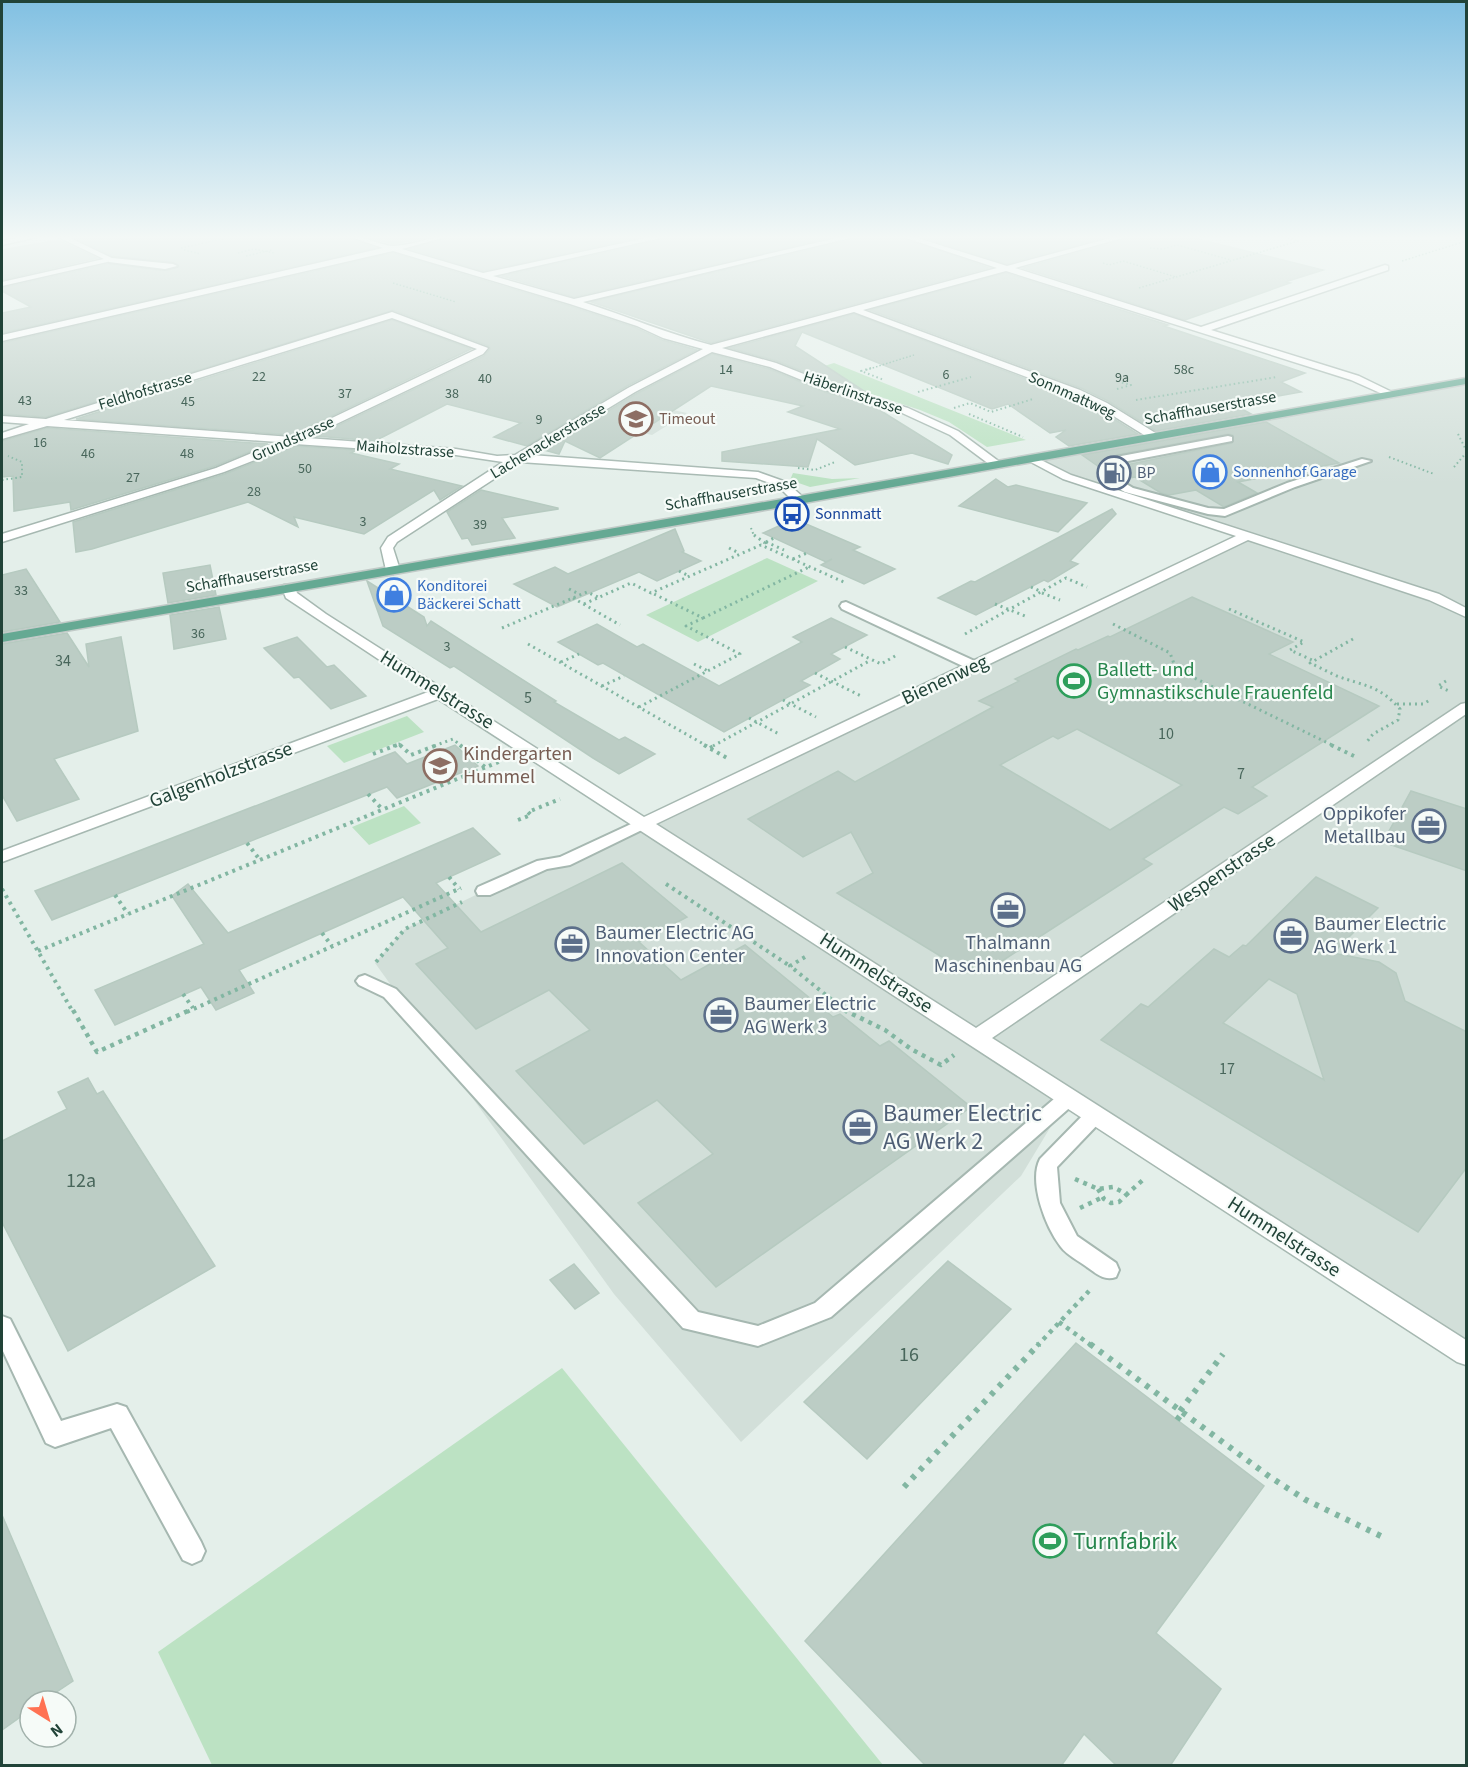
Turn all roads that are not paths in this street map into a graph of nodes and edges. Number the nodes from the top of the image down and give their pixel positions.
1 (81, 319) edge
2 (378, 319) edge
3 (404, 319) edge
4 (626, 319) edge
5 (815, 319) edge
6 (881, 319) edge
7 (1167, 319) edge
8 (1231, 319) edge
9 (1200, 330) junction
10 (2, 338) edge
11 (712, 348) junction
12 (1467, 381) edge
13 (1391, 394) junction
14 (2, 419) edge
15 (46, 422) junction
16 (2, 436) edge
17 (1153, 436) junction
18 (1228, 439) dead end
19 (294, 440) junction
20 (520, 457) junction
21 (1033, 459) junction
22 (1366, 461) dead end
23 (997, 465) junction
24 (1114, 482) junction
25 (1101, 489) junction
26 (799, 501) junction
27 (1247, 536) junction
28 (2, 538) edge
29 (393, 570) junction
30 (289, 588) junction
31 (846, 606) dead end
32 (1467, 613) edge
33 (2, 638) edge
34 (974, 666) junction
35 (440, 693) junction
36 (1467, 707) edge
37 (644, 823) junction
38 (2, 857) edge
39 (484, 891) road end
40 (370, 972) road end
41 (977, 1038) junction
42 (1068, 1098) junction
43 (1095, 1115) junction
44 (1108, 1270) road end
45 (2, 1326) edge
46 (1467, 1354) edge
47 (192, 1551) dead end

1 - 10 street
2 - 15 street, Feldhofstrasse
3 - 19 street, Grundstrasse
4 - 11 street, Häberlinstrasse
5 - 11 street, Lachenackerstrasse
6 - 17 street, Sonnmattweg
7 - 9 street
8 - 9 street
9 - 13 street
11 - 20 street, Lachenackerstrasse
11 - 23 street, Häberlinstrasse
12 - 13 main road, Schaffhauserstrasse
13 - 17 main road, Schaffhauserstrasse
14 - 15 street, Maiholzstrasse
15 - 16 street, Feldhofstrasse
15 - 19 street, Maiholzstrasse
17 - 21 main road, Schaffhauserstrasse
18 - 24 lane
19 - 20 street, Maiholzstrasse
19 - 28 street, Grundstrasse
20 - 26 street, Maiholzstrasse
20 - 29 street, Lachenackerstrasse
21 - 23 main road, Schaffhauserstrasse
21 - 25 street
22 - 24 lane
23 - 26 main road, Schaffhauserstrasse
24 - 25 lane
25 - 27 street
26 - 29 main road, Schaffhauserstrasse
27 - 32 street
27 - 34 street, Bienenweg
29 - 30 main road, Schaffhauserstrasse
30 - 33 main road, Schaffhauserstrasse
30 - 35 street, Hummelstrasse
31 - 34 lane
34 - 37 street, Bienenweg
35 - 37 street, Hummelstrasse
35 - 38 street, Galgenholzstrasse
36 - 41 street, Wespenstrasse
37 - 39 lane
37 - 41 street, Hummelstrasse
40 - 42 lane
41 - 42 street, Hummelstrasse
42 - 43 street, Hummelstrasse
43 - 44 lane
43 - 46 street, Hummelstrasse
45 - 47 lane

